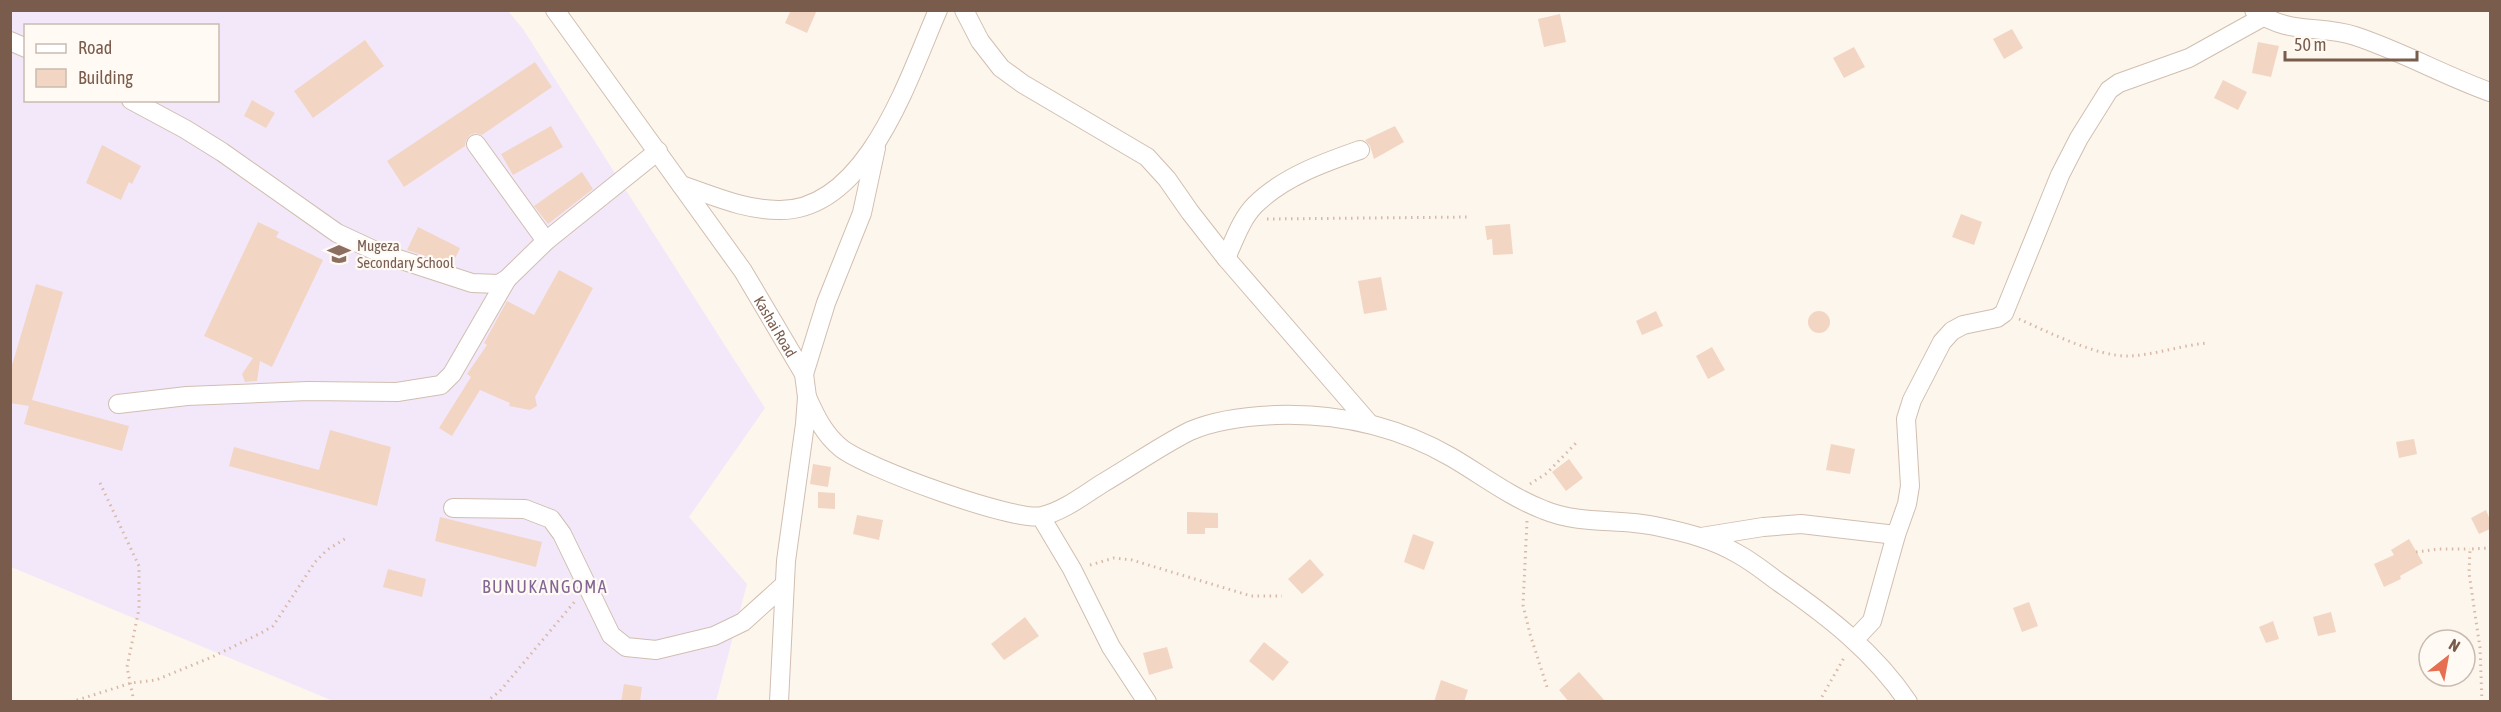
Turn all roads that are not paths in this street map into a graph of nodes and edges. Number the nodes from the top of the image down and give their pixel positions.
1 (555, 10) edge
2 (938, 10) edge
3 (964, 10) edge
4 (2258, 14) edge
5 (10, 41) edge
6 (24, 47) edge
7 (2490, 92) edge
8 (135, 102) edge
9 (878, 137) junction
10 (476, 144) dead end
11 (1360, 150) dead end
12 (658, 151) junction
13 (681, 185) junction
14 (546, 241) junction
15 (1226, 258) junction
16 (507, 279) junction
17 (804, 374) junction
18 (807, 397) junction
19 (118, 404) dead end
20 (1368, 422) junction
21 (453, 508) dead end
22 (1041, 516) junction
23 (1896, 535) junction
24 (1701, 537) junction
25 (784, 585) junction
26 (1855, 639) junction
27 (779, 702) edge
28 (1147, 702) edge
29 (1908, 702) edge

1 - 12 street, Kashai Road
2 - 9 street
3 - 15 street
4 - 7 street
4 - 23 street
5 - 6 street
8 - 16 street
9 - 13 street
9 - 17 street
10 - 14 street
11 - 15 street
12 - 13 street, Kashai Road
12 - 14 street
13 - 17 street, Kashai Road
14 - 16 street
15 - 20 street
16 - 19 street
17 - 18 street, Kashai Road
18 - 22 street
18 - 25 street, Kashai Road
20 - 22 street
20 - 24 street
21 - 25 street
22 - 28 street
23 - 24 street
23 - 26 street
24 - 26 street
25 - 27 street, Kashai Road
26 - 29 street

